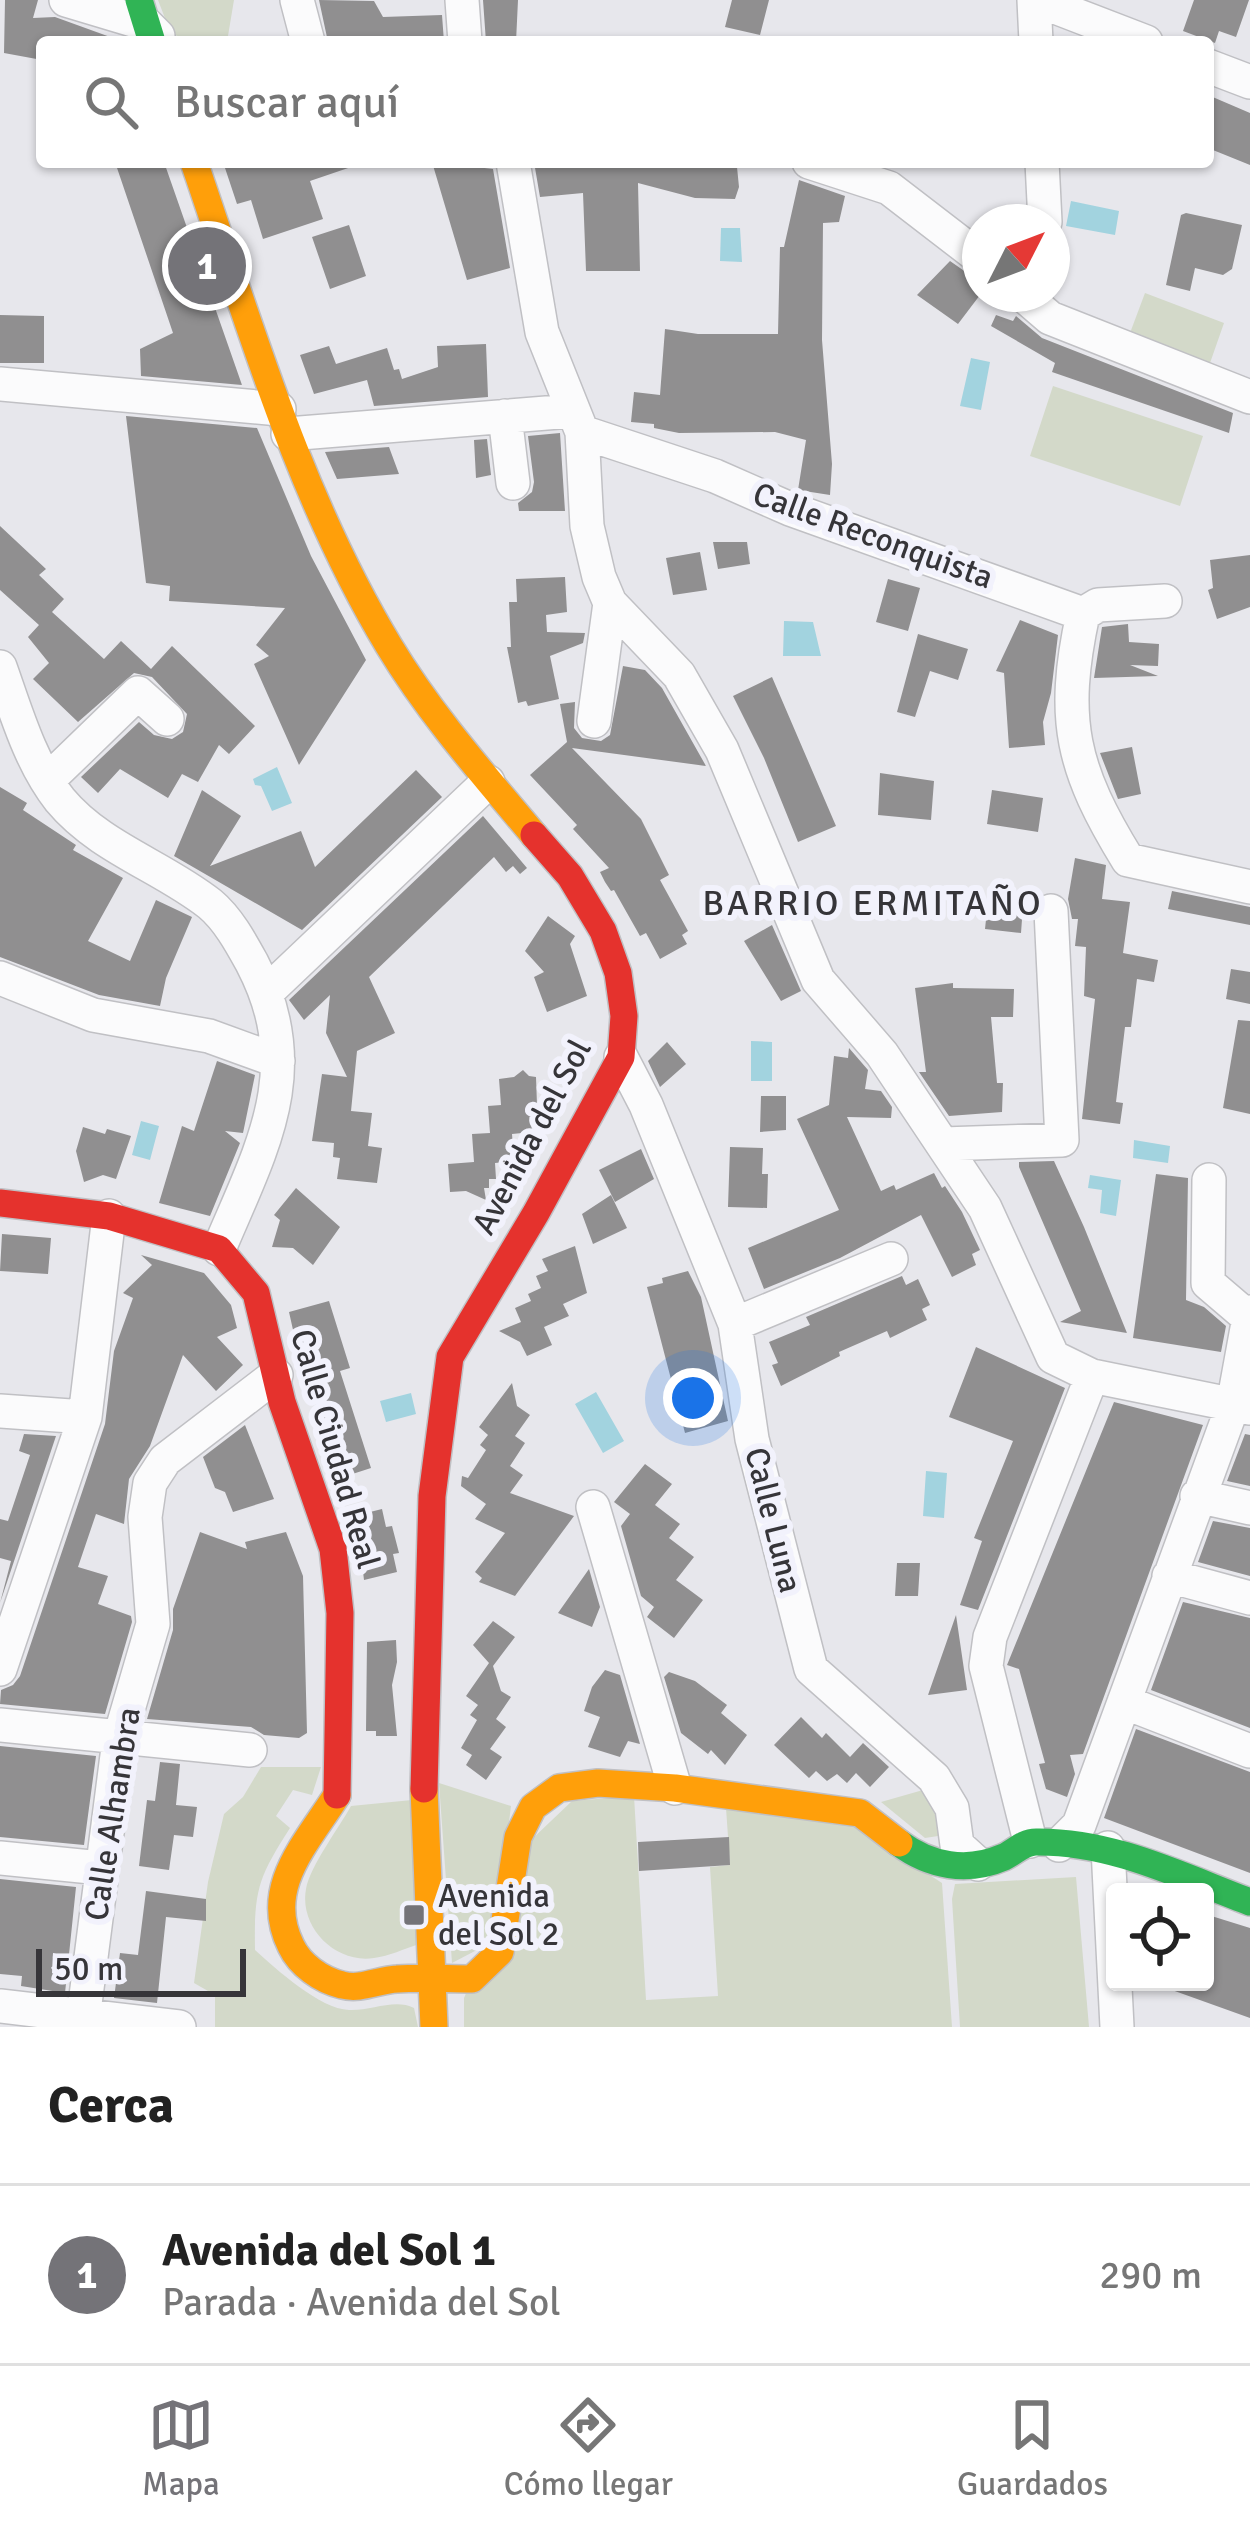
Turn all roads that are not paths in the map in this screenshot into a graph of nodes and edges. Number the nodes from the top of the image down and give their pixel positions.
1 (66, 0) edge
2 (297, 0) edge
3 (462, 0) edge
4 (1035, 0) edge
5 (150, 27) edge
6 (306, 36) edge
7 (465, 36) edge
8 (1036, 36) edge
9 (1130, 36) edge
10 (1214, 68) edge
11 (1250, 82) edge
12 (196, 168) edge
13 (514, 168) edge
14 (827, 168) edge
15 (1042, 168) edge
16 (1044, 204) edge
17 (962, 244) edge
18 (1062, 312) edge
19 (0, 384) edge
20 (1250, 397) edge
21 (505, 416) junction
22 (577, 421) junction
23 (284, 422) junction
24 (512, 483) dead end
25 (1165, 601) dead end
26 (610, 603) junction
27 (1083, 614) junction
28 (0, 667) edge
29 (167, 719) dead end
30 (594, 721) dead end
31 (47, 781) junction
32 (488, 782) junction
33 (1250, 887) edge
34 (1051, 911) dead end
35 (0, 978) edge
36 (267, 992) junction
37 (620, 1057) junction
38 (278, 1061) junction
39 (943, 1144) junction
40 (1209, 1180) dead end
41 (0, 1202) edge
42 (109, 1216) junction
43 (219, 1249) junction
44 (891, 1259) dead end
45 (1250, 1315) edge
46 (735, 1324) junction
47 (276, 1375) junction
48 (1092, 1376) junction
49 (1242, 1406) edge
50 (0, 1412) edge
51 (85, 1417) junction
52 (1197, 1496) junction
53 (593, 1507) dead end
54 (1250, 1508) edge
55 (1169, 1576) junction
56 (1250, 1598) edge
57 (0, 1669) edge
58 (1124, 1702) junction
59 (0, 1725) edge
60 (119, 1740) junction
61 (250, 1750) dead end
62 (1250, 1751) edge
63 (674, 1788) junction
64 (1044, 1843) junction
65 (1108, 1848) junction
66 (0, 1858) edge
67 (978, 1864) junction
68 (101, 1868) junction
69 (1250, 1902) edge
70 (431, 1979) junction
71 (0, 2006) edge
72 (83, 2022) edge
73 (179, 2027) edge
74 (434, 2027) edge
75 (1118, 2027) edge

1 - 5 street
2 - 6 street
3 - 7 street
4 - 8 street
4 - 9 street
10 - 11 street
12 - 23 street, Avenida del Sol
13 - 22 street
14 - 17 street
15 - 16 street
18 - 20 street
19 - 23 street
21 - 22 street
21 - 23 street
21 - 24 street
22 - 26 street
22 - 27 street, Calle Reconquista
23 - 32 street, Avenida del Sol
25 - 27 street
26 - 30 street
26 - 39 street
27 - 33 street
28 - 31 street
29 - 31 street
31 - 36 street
32 - 36 street
32 - 37 street, Avenida del Sol
34 - 39 street
35 - 38 street
36 - 38 street
37 - 46 street, Calle Luna
37 - 70 street, Avenida del Sol
38 - 43 street
39 - 48 street
40 - 45 street
41 - 42 street
42 - 43 street
42 - 51 street
43 - 47 street, Calle Ciudad Real
44 - 46 street
45 - 49 street
46 - 67 street, Calle Luna
47 - 60 street, Calle Alhambra
47 - 70 street, Calle Ciudad Real
48 - 49 street
48 - 64 street
49 - 52 street
50 - 51 street
51 - 57 street
52 - 54 street
52 - 55 street
53 - 63 street
55 - 56 street
55 - 58 street
58 - 62 street
58 - 64 street
59 - 60 street
60 - 61 street
60 - 68 street, Calle Alhambra
63 - 67 street
63 - 70 street
64 - 65 street
64 - 67 street
65 - 69 street
65 - 75 street
66 - 68 street
68 - 72 street, Calle Alhambra
70 - 74 street, Avenida del Sol
71 - 72 street
72 - 73 street

